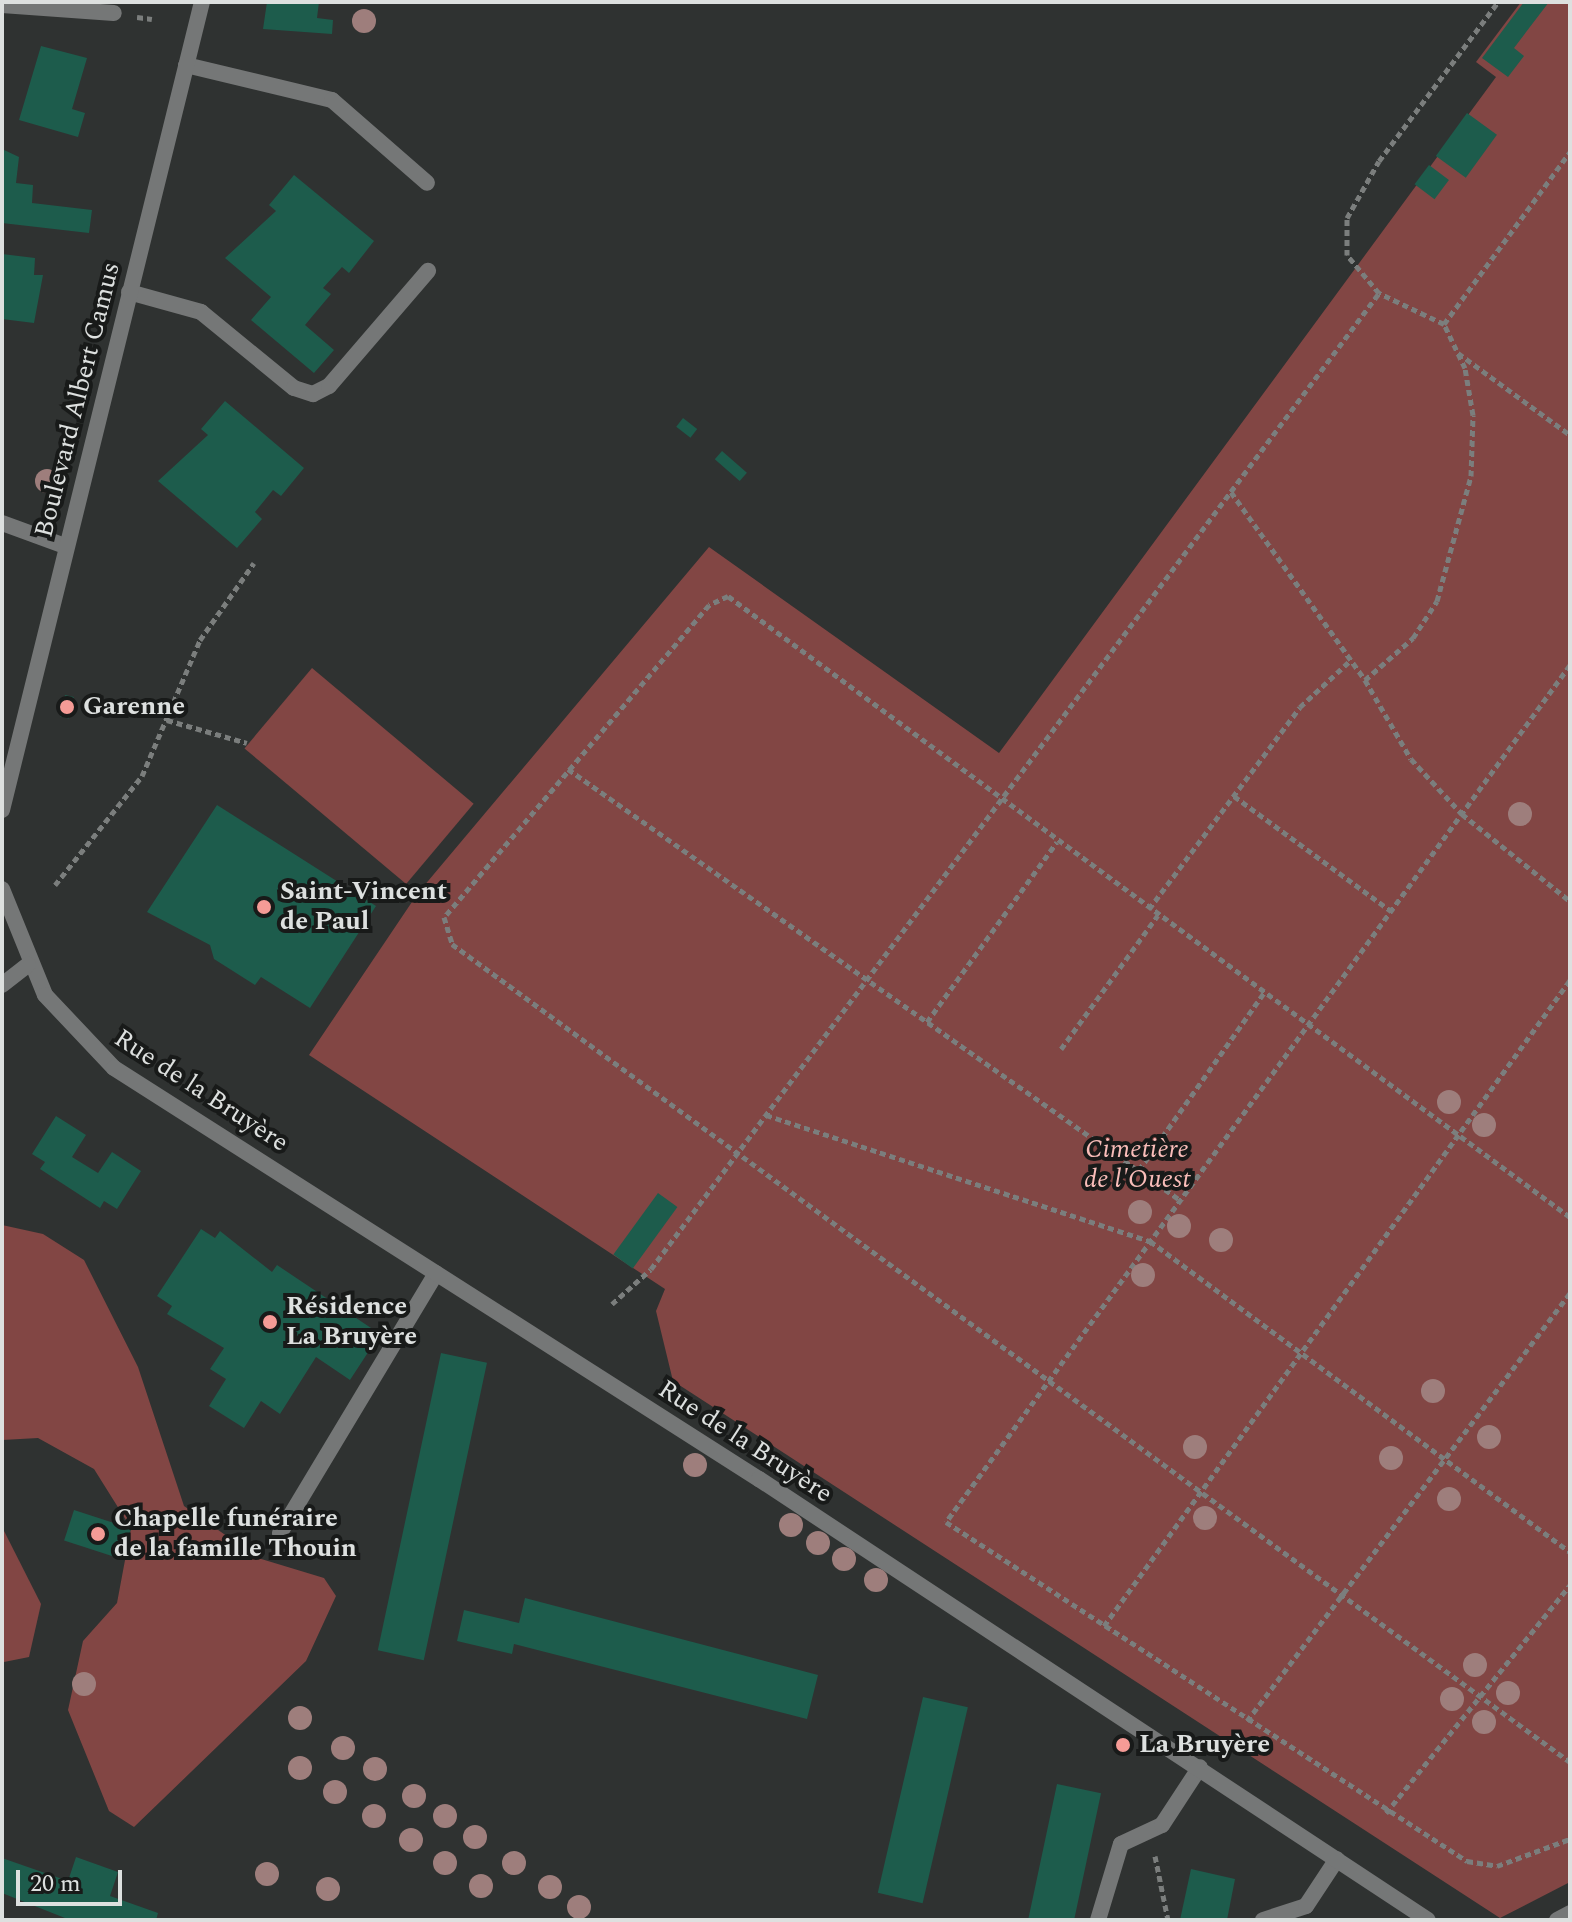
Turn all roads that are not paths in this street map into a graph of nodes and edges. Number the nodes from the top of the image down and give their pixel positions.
1 (202, 2) edge
2 (2, 5) edge
3 (114, 13) dead end
4 (186, 65) junction
5 (427, 183) dead end
6 (428, 271) dead end
7 (129, 292) junction
8 (2, 523) edge
9 (65, 546) junction
10 (2, 810) edge
11 (2, 889) edge
12 (28, 965) junction
13 (2, 985) edge
14 (436, 1273) junction
15 (280, 1533) dead end
16 (1200, 1767) junction
17 (1337, 1859) junction
18 (1570, 1913) edge
19 (1098, 1920) edge
20 (1263, 1920) edge
21 (1428, 1920) edge
22 (1557, 1920) edge

1 - 4 street, Boulevard Albert Camus
2 - 3 street
4 - 5 street
4 - 7 street, Boulevard Albert Camus
6 - 7 street
7 - 9 street, Boulevard Albert Camus
8 - 9 street
9 - 10 street, Boulevard Albert Camus
11 - 12 street
12 - 13 street
12 - 14 street, Rue de la Bruyère
14 - 15 street
14 - 16 street, Rue de la Bruyère
16 - 17 street, Rue de la Bruyère
16 - 19 street
17 - 20 street
17 - 21 street, Rue de la Bruyère
18 - 22 street

